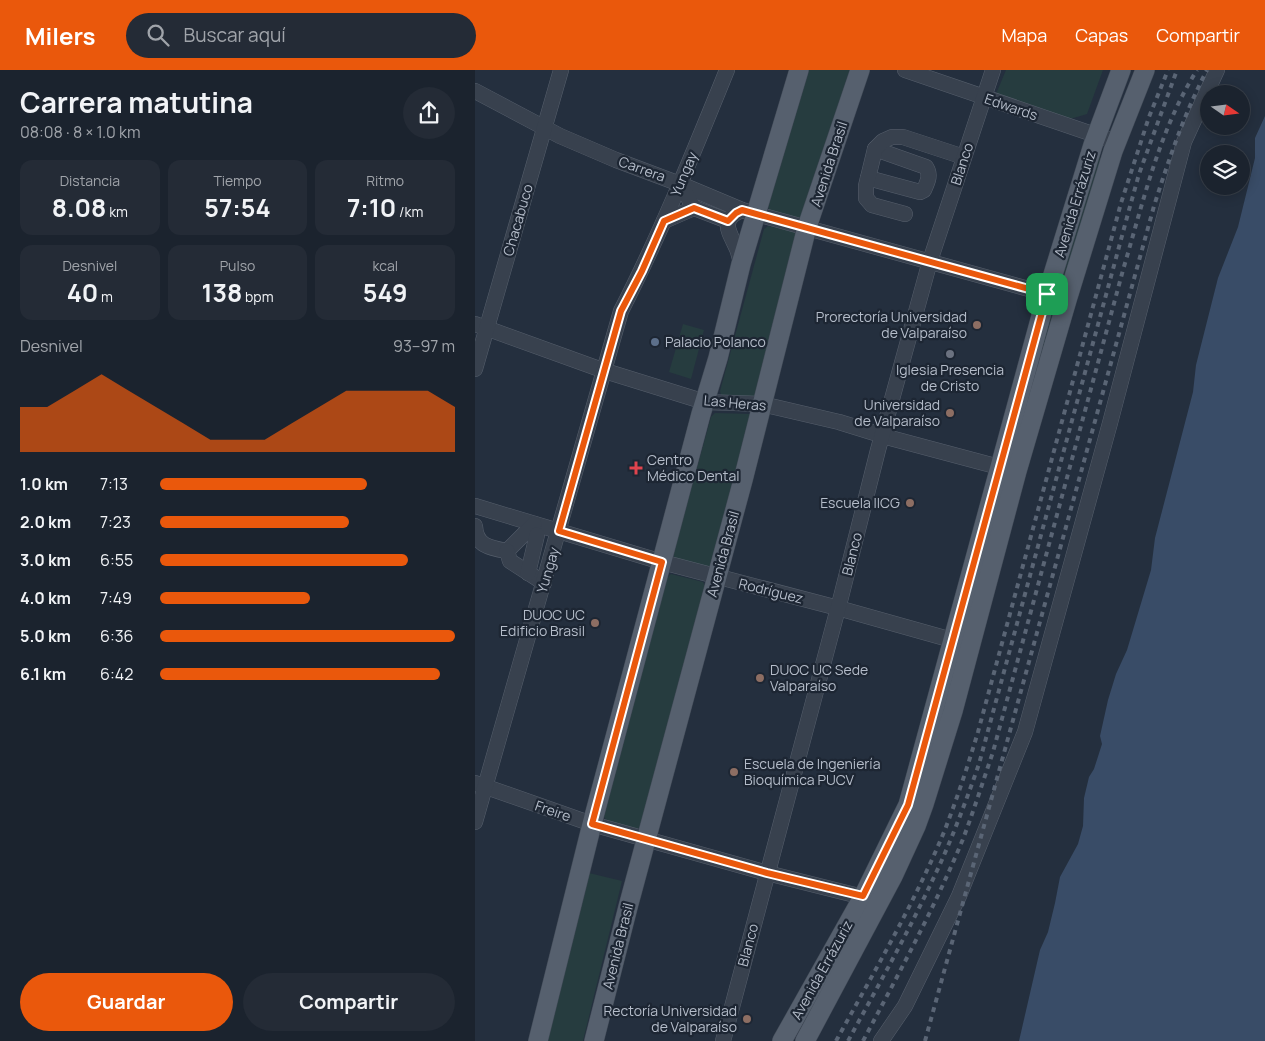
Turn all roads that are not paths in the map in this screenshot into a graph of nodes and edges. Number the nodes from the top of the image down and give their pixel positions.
1 (561, 70) edge
2 (727, 70) edge
3 (799, 70) edge
4 (859, 70) edge
5 (905, 70) edge
6 (993, 70) edge
7 (1121, 70) edge
8 (1145, 70) edge
9 (1217, 70) edge
10 (475, 91) edge
11 (983, 98) junction
12 (544, 129) junction
13 (1096, 136) junction
14 (1116, 142) junction
15 (875, 149) junction
16 (964, 157) junction
17 (868, 178) junction
18 (680, 184) junction
19 (694, 208) junction
20 (749, 212) junction
21 (905, 214) dead end
22 (664, 221) junction
23 (728, 221) junction
24 (807, 227) junction
25 (930, 261) junction
26 (741, 264) junction
27 (1047, 294) junction
28 (481, 326) edge
29 (475, 369) edge
30 (605, 371) junction
31 (705, 402) junction
32 (761, 404) junction
33 (882, 436) junction
34 (999, 467) junction
35 (476, 511) edge
36 (475, 526) edge
37 (533, 530) junction
38 (557, 537) junction
39 (478, 544) edge
40 (507, 551) junction
41 (662, 562) junction
42 (529, 573) junction
43 (716, 577) junction
44 (544, 583) junction
45 (839, 608) junction
46 (952, 640) junction
47 (480, 785) edge
48 (475, 822) edge
49 (592, 824) junction
50 (646, 839) junction
51 (767, 873) junction
52 (863, 896) junction
53 (537, 1041) edge
54 (594, 1041) edge
55 (723, 1041) edge
56 (782, 1041) edge
57 (805, 1041) edge
58 (881, 1041) edge

1 - 12 street, Chacabuco
2 - 18 street, Yungay
3 - 20 main road
4 - 24 main road, Avenida Brasil
5 - 11 street, Edwards
6 - 11 street, Blanco
7 - 13 main road, Avenida Errázuriz
8 - 14 main road, Avenida Errázuriz
9 - 58 street
10 - 12 street, Carrera
11 - 13 street, Edwards
11 - 16 street, Blanco
12 - 18 street, Carrera
12 - 28 street, Chacabuco
13 - 14 street, Edwards
13 - 27 main road, Avenida Errázuriz
14 - 57 main road, Avenida Errázuriz
15 - 16 street
15 - 17 street
15 - 17 street
16 - 25 street, Blanco
17 - 21 street
18 - 19 street
18 - 20 street, Carrera
18 - 22 street, Yungay
19 - 22 street
19 - 23 street
20 - 23 street
20 - 24 street, Carrera
20 - 26 main road
22 - 30 street, Yungay
23 - 26 street
24 - 25 street, Carrera
24 - 32 main road, Avenida Brasil
25 - 27 street, Carrera
25 - 33 street, Blanco
26 - 31 main road
27 - 34 main road, Avenida Errázuriz
28 - 29 street, Chacabuco
28 - 30 street, Las Heras
30 - 31 street, Las Heras
30 - 38 street, Yungay
31 - 32 street, Las Heras
31 - 41 main road
32 - 33 street, Las Heras
32 - 43 main road, Avenida Brasil
33 - 34 street, Las Heras
33 - 45 street, Blanco
34 - 46 main road, Avenida Errázuriz
35 - 37 street, Rodríguez
36 - 39 street
37 - 38 street, Rodríguez
37 - 40 street
37 - 42 street
38 - 41 street, Rodríguez
38 - 44 street, Yungay
39 - 40 street
40 - 42 street
41 - 43 street, Rodríguez
41 - 49 main road
42 - 44 street
43 - 45 street, Rodríguez
43 - 50 main road, Avenida Brasil
44 - 47 street, Yungay
45 - 46 street, Rodríguez
45 - 51 street, Blanco
46 - 52 main road, Avenida Errázuriz
47 - 48 street, Yungay
47 - 49 street, Freire
49 - 50 street, Freire
49 - 53 main road
50 - 51 street, Freire
50 - 54 main road, Avenida Brasil
51 - 52 street, Freire
51 - 55 street, Blanco
52 - 56 main road, Avenida Errázuriz

